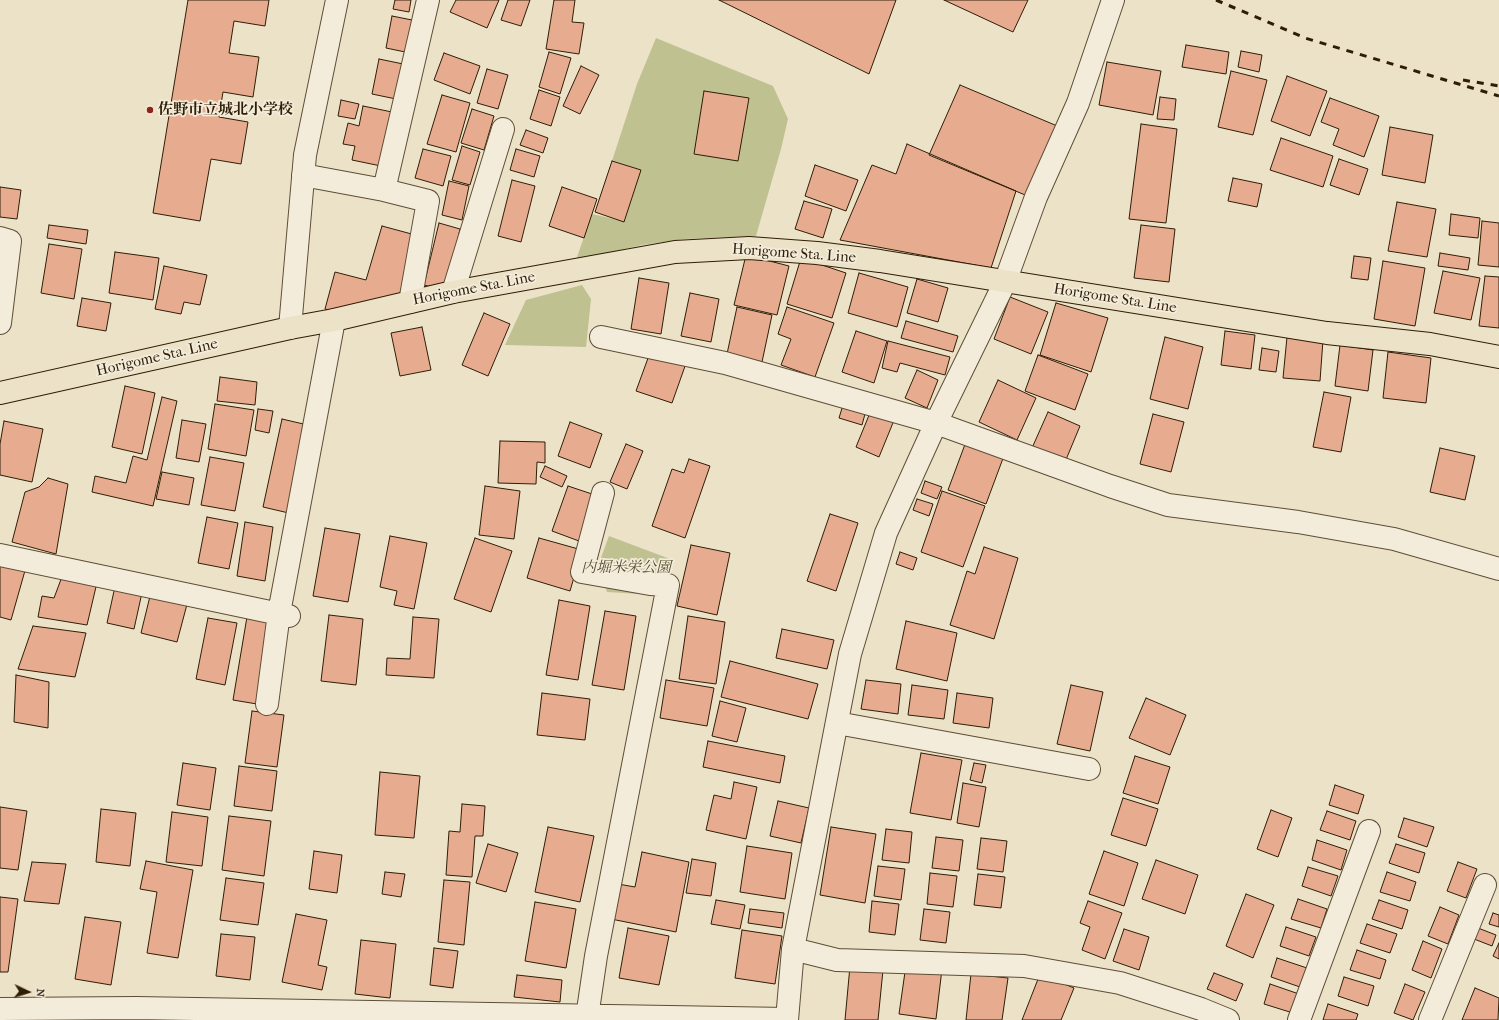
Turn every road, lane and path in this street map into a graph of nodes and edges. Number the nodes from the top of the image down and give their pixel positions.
1 (337, 0) edge
2 (428, 0) edge
3 (1113, 0) edge
4 (503, 129) dead end
5 (303, 176) junction
6 (384, 190) junction
7 (0, 238) edge
8 (1005, 282) junction
9 (453, 292) junction
10 (410, 302) junction
11 (334, 320) junction
12 (0, 323) edge
13 (290, 328) junction
14 (601, 337) dead end
15 (1499, 357) edge
16 (0, 393) edge
17 (936, 423) junction
18 (603, 492) dead end
19 (0, 555) edge
20 (1499, 570) edge
21 (284, 614) junction
22 (267, 704) dead end
23 (837, 723) junction
24 (1089, 769) dead end
25 (1369, 831) dead end
26 (1485, 885) dead end
27 (793, 949) junction
28 (0, 1008) edge
29 (587, 1017) junction
30 (787, 1020) edge
31 (1228, 1020) edge
32 (1299, 1020) edge
33 (1430, 1020) edge

1 - 5 street
2 - 6 street
3 - 8 street
4 - 9 street
5 - 6 street
5 - 13 street
6 - 10 street
7 - 12 street
8 - 9 main road, Horigome Sta. Line
8 - 15 main road, Horigome Sta. Line
8 - 17 street
9 - 10 main road, Horigome Sta. Line
10 - 11 main road, Horigome Sta. Line
11 - 13 main road, Horigome Sta. Line
11 - 21 street
13 - 16 main road, Horigome Sta. Line
14 - 17 street
17 - 20 street
17 - 23 street
18 - 29 street
19 - 21 street
21 - 22 street
23 - 24 street
23 - 27 street
25 - 32 street
26 - 33 street
27 - 30 street
27 - 31 street
28 - 29 street
29 - 30 street

